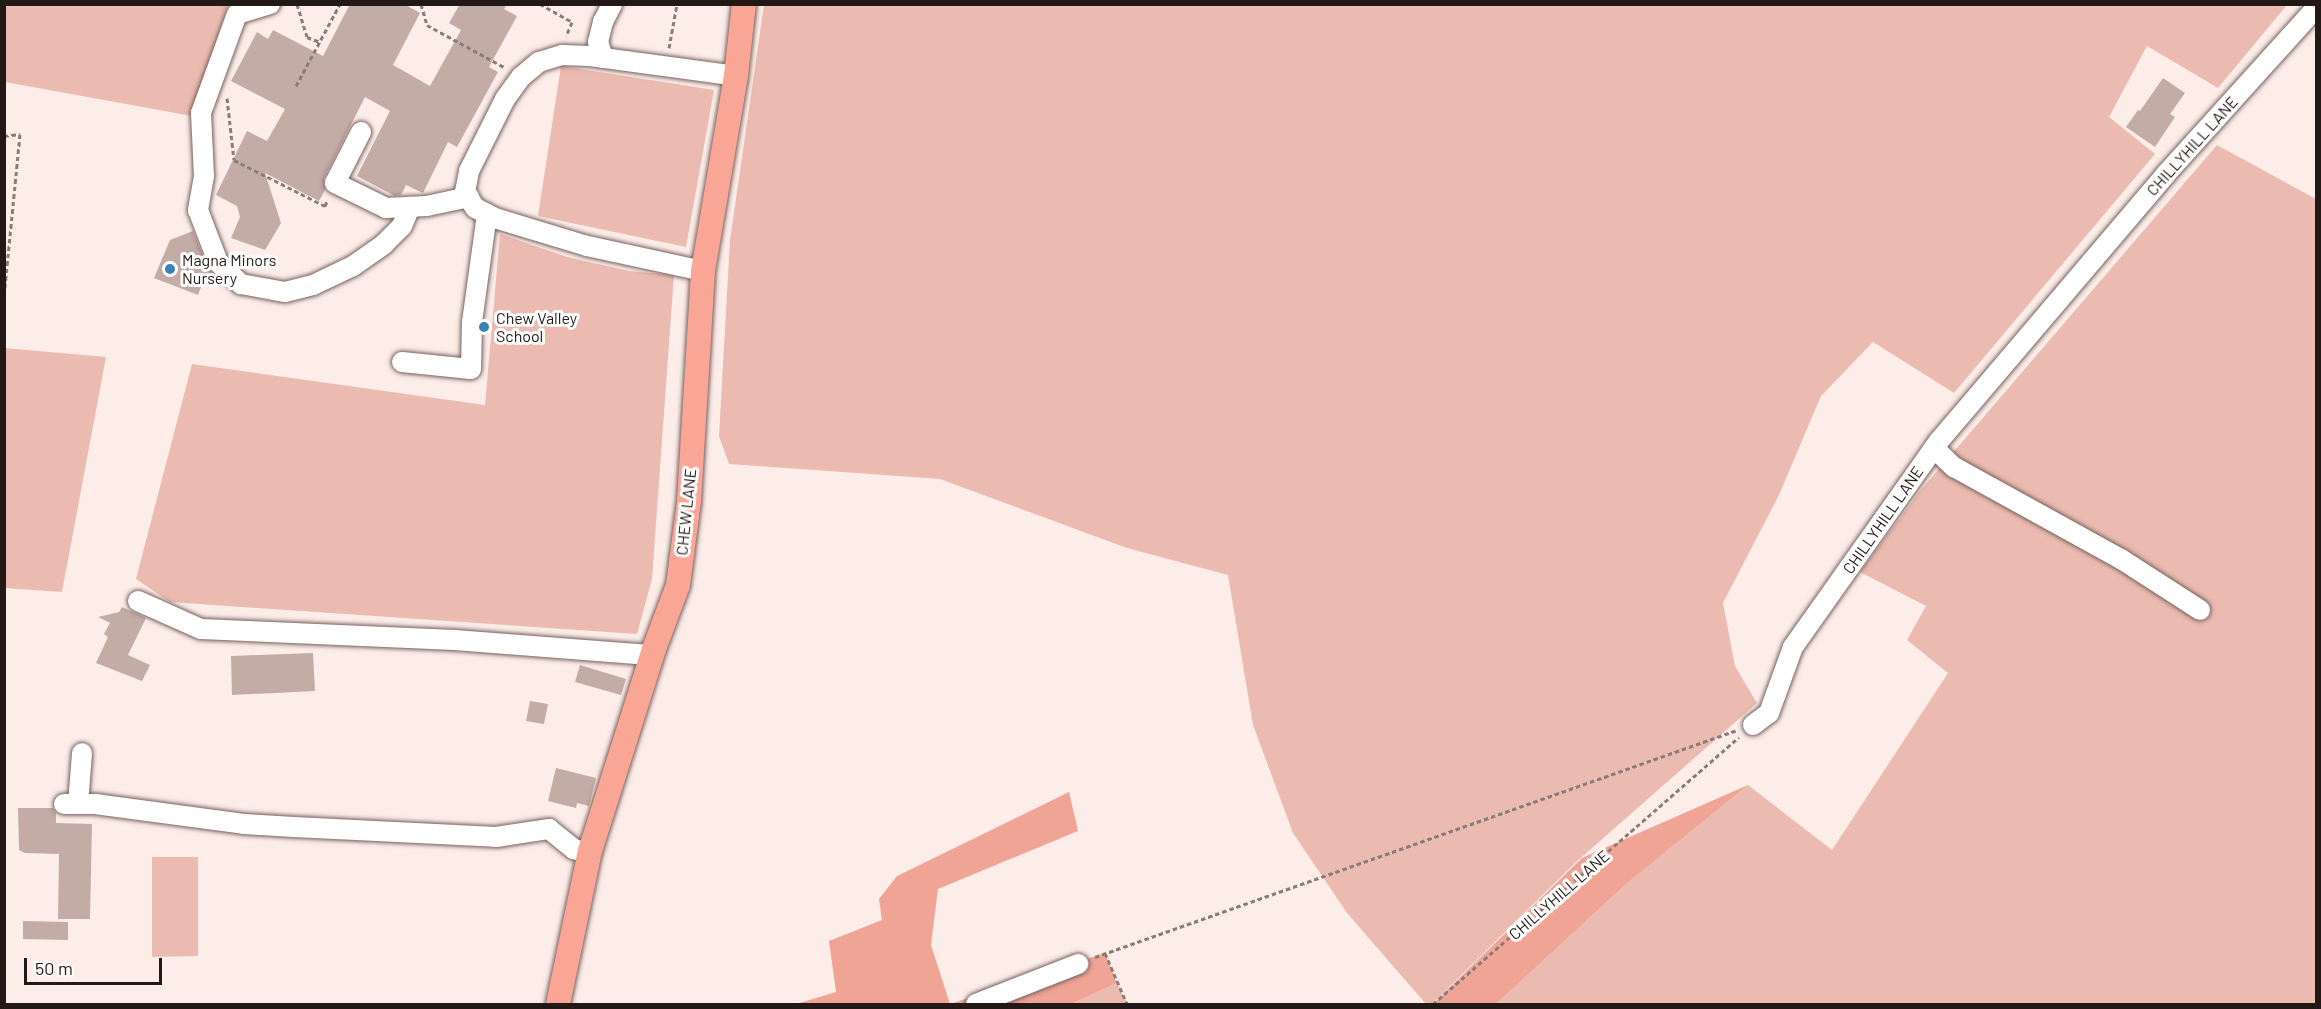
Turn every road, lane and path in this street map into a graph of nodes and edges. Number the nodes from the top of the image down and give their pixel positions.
1 (270, 4) edge
2 (297, 4) edge
3 (340, 4) edge
4 (421, 4) edge
5 (540, 4) edge
6 (612, 4) edge
7 (677, 4) edge
8 (744, 4) edge
9 (2316, 8) edge
10 (320, 42) junction
11 (668, 50) dead end
12 (562, 55) junction
13 (603, 58) junction
14 (521, 76) junction
15 (736, 76) junction
16 (296, 86) dead end
17 (226, 91) dead end
18 (361, 132) dead end
19 (4, 136) edge
20 (335, 183) junction
21 (469, 197) junction
22 (410, 207) junction
23 (487, 214) junction
24 (703, 271) junction
25 (4, 296) edge
26 (402, 362) dead end
27 (1934, 448) junction
28 (138, 601) dead end
29 (2200, 610) dead end
30 (652, 655) junction
31 (1753, 725) junction
32 (82, 753) dead end
33 (590, 854) junction
34 (1105, 953) junction
35 (1078, 964) joint
36 (558, 1005) edge
37 (976, 1005) edge
38 (1127, 1005) edge
39 (1433, 1005) edge

1 - 22 street
2 - 10 path
3 - 10 path
4 - 14 path
5 - 12 path
6 - 13 street
7 - 11 path
8 - 15 main road, CHEW LANE
9 - 27 street, CHILLYHILL LANE
10 - 16 path
12 - 13 street
12 - 14 street
13 - 15 street
14 - 21 street
15 - 24 main road, CHEW LANE
17 - 20 path
18 - 20 street
19 - 25 path
20 - 22 street
21 - 22 street
21 - 23 street
23 - 24 street
23 - 26 street
24 - 30 main road, CHEW LANE
27 - 29 street
27 - 31 street, CHILLYHILL LANE
28 - 30 street
30 - 33 main road, CHEW LANE
31 - 34 path
31 - 39 path, CHILLYHILL LANE
32 - 33 street
33 - 36 main road, CHEW LANE
34 - 35 path
34 - 38 path
35 - 37 street

